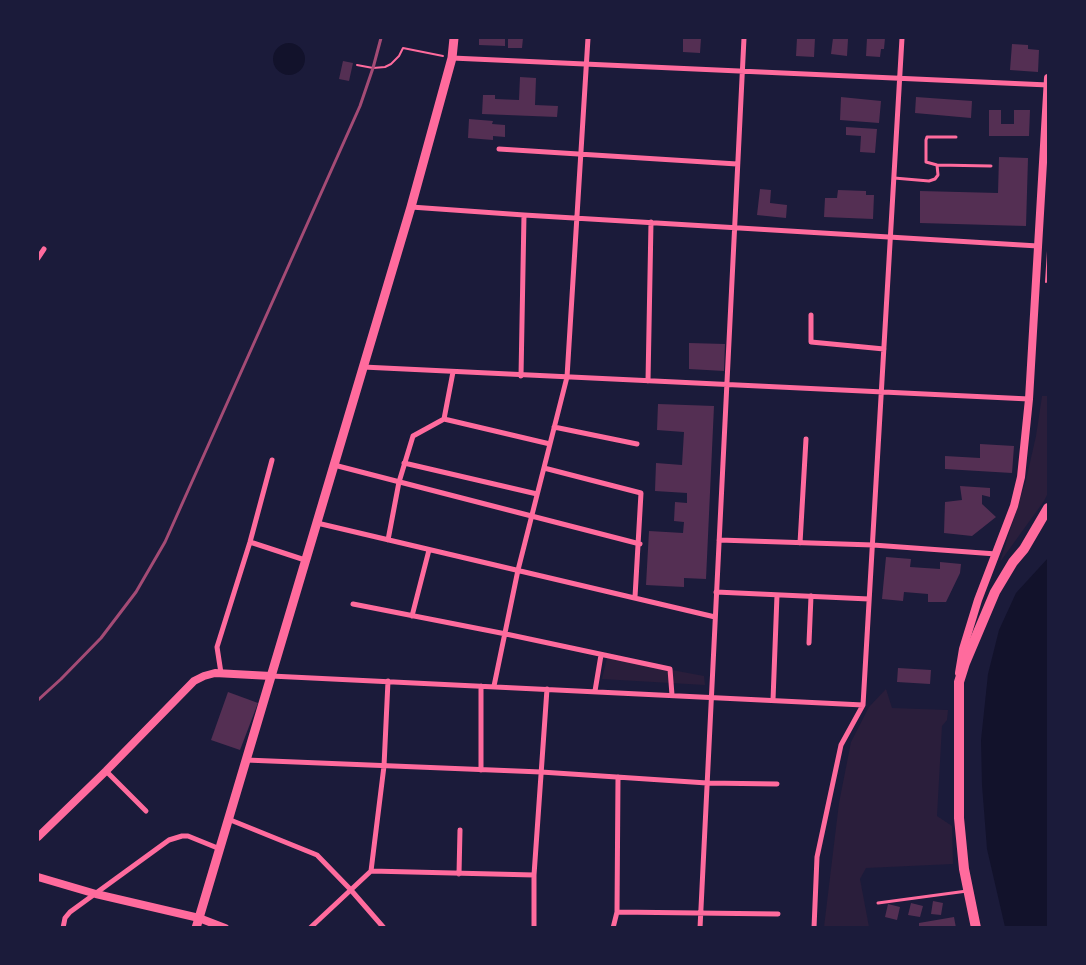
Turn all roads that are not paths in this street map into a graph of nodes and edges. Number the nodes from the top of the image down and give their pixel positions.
1 (454, 38) edge
2 (588, 38) edge
3 (744, 38) edge
4 (902, 38) edge
5 (452, 58) junction
6 (586, 64) junction
7 (742, 72) junction
8 (1048, 78) edge
9 (900, 79) junction
10 (1048, 85) edge
11 (956, 137) dead end
12 (499, 149) dead end
13 (581, 154) junction
14 (737, 164) junction
15 (937, 165) junction
16 (991, 166) dead end
17 (894, 178) junction
18 (411, 207) junction
19 (524, 216) junction
20 (577, 217) junction
21 (652, 222) junction
22 (734, 227) junction
23 (891, 237) junction
24 (1038, 246) junction
25 (44, 249) dead end
26 (38, 258) edge
27 (811, 315) dead end
28 (884, 349) junction
29 (363, 367) junction
30 (453, 372) junction
31 (521, 376) junction
32 (567, 377) junction
33 (648, 381) junction
34 (726, 385) junction
35 (882, 392) junction
36 (1029, 399) junction
37 (444, 419) junction
38 (554, 427) junction
39 (806, 439) dead end
40 (550, 444) junction
41 (637, 444) dead end
42 (272, 460) dead end
43 (404, 463) junction
44 (334, 465) junction
45 (544, 468) junction
46 (398, 482) junction
47 (537, 494) junction
48 (1048, 508) edge
49 (532, 516) junction
50 (317, 523) junction
51 (388, 540) junction
52 (719, 540) junction
53 (250, 542) junction
54 (800, 543) junction
55 (640, 544) junction
56 (873, 545) junction
57 (429, 550) junction
58 (996, 554) junction
59 (305, 560) junction
60 (518, 570) junction
61 (716, 592) junction
62 (777, 595) junction
63 (810, 596) junction
64 (635, 598) junction
65 (869, 598) junction
66 (353, 604) dead end
67 (412, 616) junction
68 (715, 617) junction
69 (981, 624) junction
70 (506, 634) junction
71 (809, 643) dead end
72 (963, 649) junction
73 (602, 655) junction
74 (965, 663) junction
75 (221, 673) junction
76 (272, 676) junction
77 (388, 681) junction
78 (961, 685) junction
79 (481, 686) junction
80 (494, 686) junction
81 (548, 689) junction
82 (595, 691) junction
83 (672, 695) junction
84 (711, 697) junction
85 (773, 700) junction
86 (863, 705) junction
87 (246, 760) junction
88 (384, 766) junction
89 (481, 770) junction
90 (106, 771) junction
91 (541, 772) junction
92 (618, 777) junction
93 (707, 783) junction
94 (777, 784) dead end
95 (146, 811) dead end
96 (228, 819) junction
97 (460, 830) dead end
98 (38, 837) edge
99 (220, 848) junction
100 (371, 871) junction
101 (458, 874) junction
102 (534, 875) junction
103 (38, 877) edge
104 (350, 889) junction
105 (968, 891) junction
106 (96, 894) junction
107 (878, 903) dead end
108 (617, 912) junction
109 (700, 914) junction
110 (778, 914) dead end
111 (199, 918) junction
112 (63, 928) edge
113 (196, 928) edge
114 (225, 928) edge
115 (310, 928) edge
116 (384, 928) edge
117 (534, 928) edge
118 (613, 928) edge
119 (700, 928) edge
120 (814, 928) edge
121 (976, 928) edge

1 - 5 main road
2 - 6 street
3 - 7 street
4 - 9 street
5 - 6 street
5 - 18 main road
6 - 7 street
6 - 13 street
7 - 9 street
7 - 14 street
8 - 10 street
9 - 10 street
9 - 17 street
10 - 24 street
11 - 15 lane
12 - 13 street
13 - 14 street
13 - 20 street
14 - 22 street
15 - 16 lane
15 - 17 lane
17 - 23 street
18 - 19 street
18 - 29 main road
19 - 20 street
19 - 31 street
20 - 21 street
20 - 32 street
21 - 22 street
21 - 33 street
22 - 23 street
22 - 34 street
23 - 24 street
23 - 28 street
24 - 36 street
25 - 26 street
27 - 28 street
28 - 35 street
29 - 30 street
29 - 44 main road
30 - 31 street
30 - 37 street
31 - 32 street
32 - 33 street
32 - 38 street
33 - 34 street
34 - 35 street
34 - 52 street
35 - 36 street
35 - 56 street
36 - 58 street
37 - 40 street
37 - 43 street
38 - 40 street
38 - 41 street
39 - 54 street
40 - 45 street
42 - 53 street
43 - 46 street
43 - 47 street
44 - 46 street
44 - 50 main road
45 - 47 street
45 - 55 street
46 - 49 street
46 - 51 street
47 - 49 street
48 - 69 main road
49 - 55 street
49 - 60 street
50 - 51 street
50 - 59 main road
51 - 57 street
52 - 54 street
52 - 61 street
53 - 59 street
53 - 75 street
54 - 56 street
55 - 64 street
56 - 58 street
56 - 65 street
57 - 60 street
57 - 67 street
58 - 72 street
59 - 76 main road
60 - 64 street
60 - 70 street
61 - 62 street
61 - 68 street
62 - 63 street
62 - 85 street
63 - 65 street
63 - 71 street
64 - 68 street
65 - 86 street
66 - 67 street
67 - 70 street
68 - 84 street
69 - 74 main road
69 - 78 main road
70 - 73 street
70 - 80 street
72 - 74 street
72 - 78 street
73 - 82 street
73 - 83 street
74 - 78 main road
75 - 76 street
75 - 90 street
76 - 77 street
76 - 87 main road
77 - 79 street
77 - 88 street
78 - 105 main road
79 - 80 street
79 - 89 street
80 - 81 street
81 - 82 street
81 - 91 street
82 - 83 street
83 - 84 street
84 - 85 street
84 - 93 street
85 - 86 street
86 - 120 street
87 - 88 street
87 - 96 main road
88 - 89 street
88 - 100 street
89 - 91 street
90 - 95 street
90 - 98 street
91 - 92 street
91 - 102 street
92 - 93 street
92 - 108 street
93 - 94 street
93 - 109 street
96 - 99 main road
96 - 104 street
97 - 101 street
99 - 106 street
99 - 111 main road
100 - 101 street
100 - 104 street
101 - 102 street
102 - 117 street
103 - 106 street
104 - 115 street
104 - 116 street
105 - 107 lane
105 - 121 main road
106 - 111 street
106 - 112 street
108 - 109 street
108 - 118 street
109 - 110 street
109 - 119 street
111 - 113 main road
111 - 114 street

